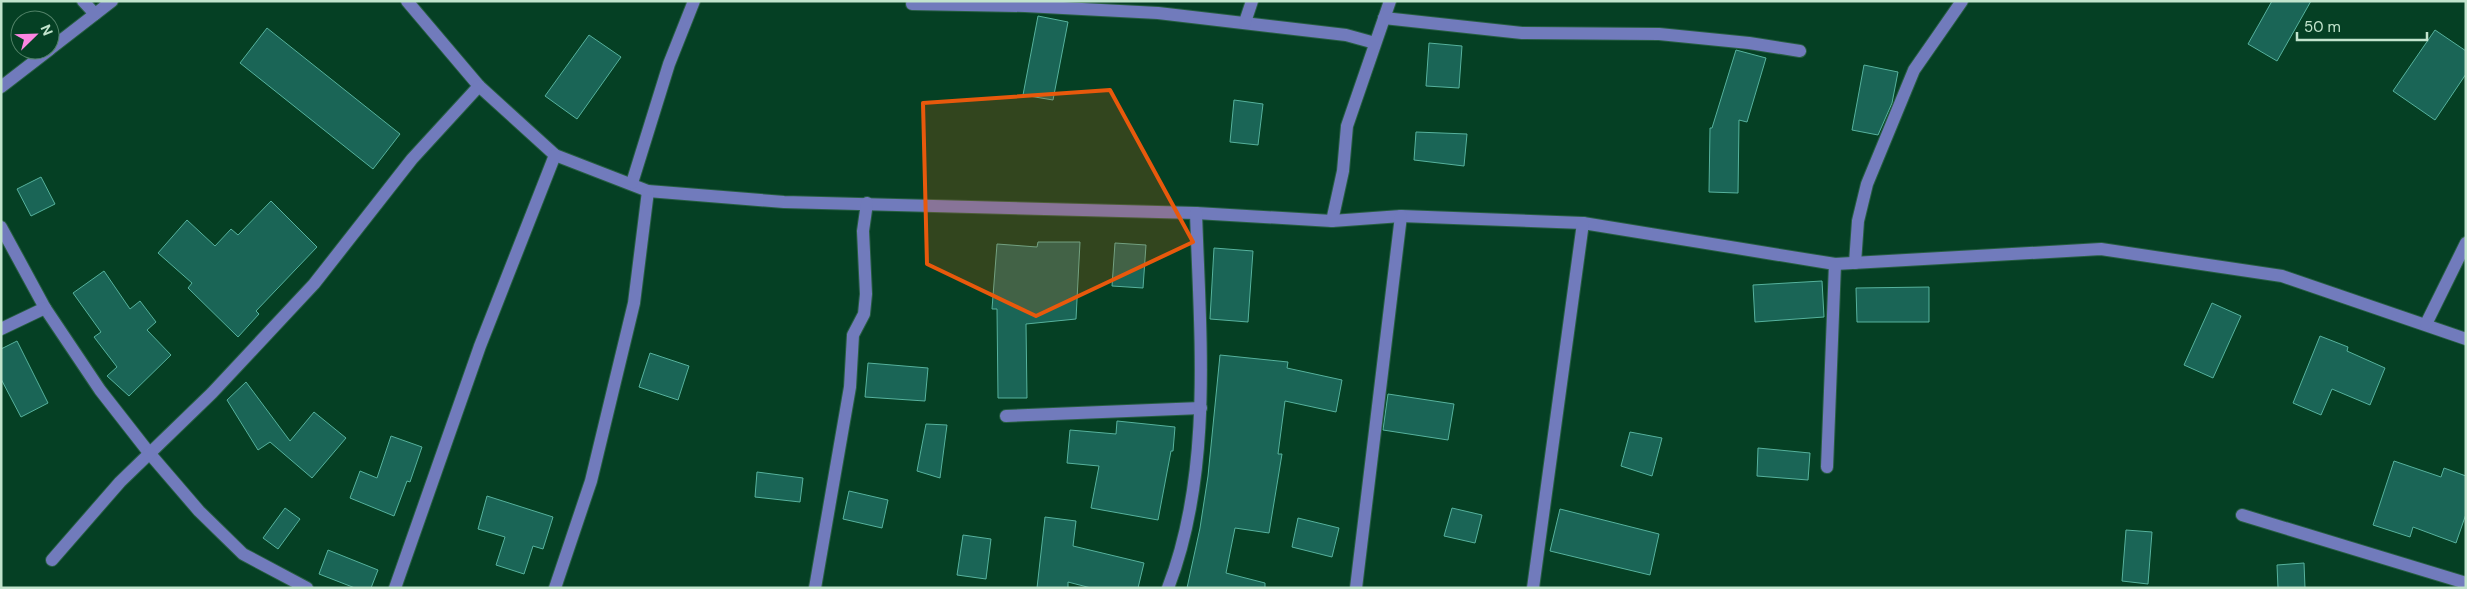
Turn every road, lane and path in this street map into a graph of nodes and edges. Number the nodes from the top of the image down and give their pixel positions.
1 (83, 1) edge
2 (112, 1) edge
3 (407, 1) edge
4 (694, 1) edge
5 (1252, 1) edge
6 (1390, 1) edge
7 (1962, 1) edge
8 (912, 4) dead end
9 (95, 14) junction
10 (1384, 18) junction
11 (1245, 22) junction
12 (60, 42) edge
13 (1374, 44) junction
14 (1800, 51) dead end
15 (37, 60) edge
16 (479, 86) junction
17 (1, 87) edge
18 (555, 155) junction
19 (632, 183) junction
20 (648, 191) junction
21 (867, 203) junction
22 (1196, 213) junction
23 (1401, 216) junction
24 (1332, 221) junction
25 (1583, 223) junction
26 (1, 227) edge
27 (2466, 243) edge
28 (1855, 263) junction
29 (1835, 264) junction
30 (45, 308) junction
31 (2426, 324) junction
32 (1, 329) edge
33 (2466, 339) edge
34 (1200, 408) junction
35 (1006, 416) dead end
36 (150, 454) junction
37 (1827, 467) dead end
38 (2242, 515) dead end
39 (52, 560) dead end
40 (2466, 583) edge
41 (307, 588) edge
42 (395, 588) edge
43 (555, 588) edge
44 (815, 588) edge
45 (1168, 588) edge
46 (1356, 588) edge
47 (1533, 588) edge

1 - 9 street
2 - 9 street
3 - 16 street
4 - 19 street
5 - 11 street
6 - 10 street
7 - 28 street
8 - 11 street
9 - 12 street
10 - 13 street
10 - 14 street
11 - 13 street
13 - 24 street
15 - 17 street
16 - 18 street
16 - 36 street
18 - 19 street
18 - 42 street
19 - 20 street
20 - 21 street
20 - 43 street
21 - 22 street
21 - 44 street
22 - 24 street
22 - 34 street
23 - 24 street
23 - 25 street
23 - 46 street
25 - 29 street
25 - 47 street
26 - 30 street
27 - 31 street
28 - 29 street
28 - 31 street
29 - 37 street
30 - 32 street
30 - 36 street
31 - 33 street
34 - 35 street
34 - 45 street
36 - 39 street
36 - 41 street
38 - 40 street

